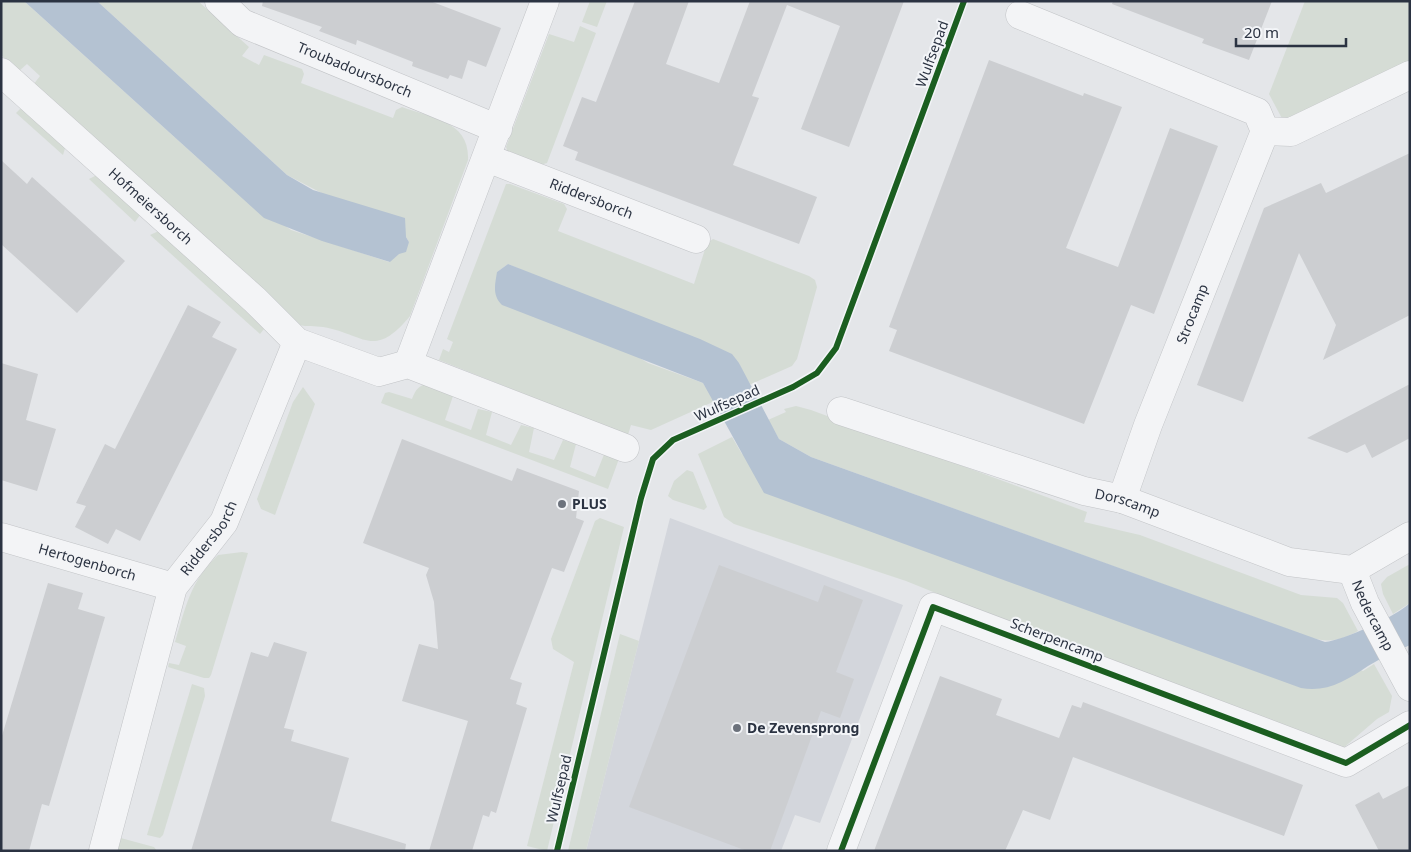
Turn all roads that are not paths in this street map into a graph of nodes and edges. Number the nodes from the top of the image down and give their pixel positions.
1 (218, 1) edge
2 (545, 1) edge
3 (1020, 15) dead end
4 (1, 72) edge
5 (1410, 75) edge
6 (498, 129) junction
7 (1265, 131) junction
8 (487, 158) junction
9 (696, 239) dead end
10 (297, 342) junction
11 (408, 364) junction
12 (841, 411) dead end
13 (625, 448) dead end
14 (1122, 499) junction
15 (1410, 536) edge
16 (1, 537) edge
17 (1352, 570) junction
18 (174, 587) junction
19 (1406, 682) edge
20 (1410, 725) edge
21 (103, 851) edge
22 (841, 851) edge

1 - 6 street, Troubadoursborch
2 - 6 street
3 - 7 street
4 - 10 street, Hofmeiersborch
5 - 7 street
6 - 8 street
7 - 14 street, Strocamp
8 - 9 street, Riddersborch
8 - 11 street
10 - 11 street
10 - 18 street, Riddersborch
11 - 13 street
12 - 14 street, Dorscamp
14 - 17 street, Dorscamp
15 - 17 street
16 - 18 street, Hertogenborch
17 - 19 street, Nedercamp
18 - 21 street, Riddersborch
20 - 22 street, Scherpencamp

